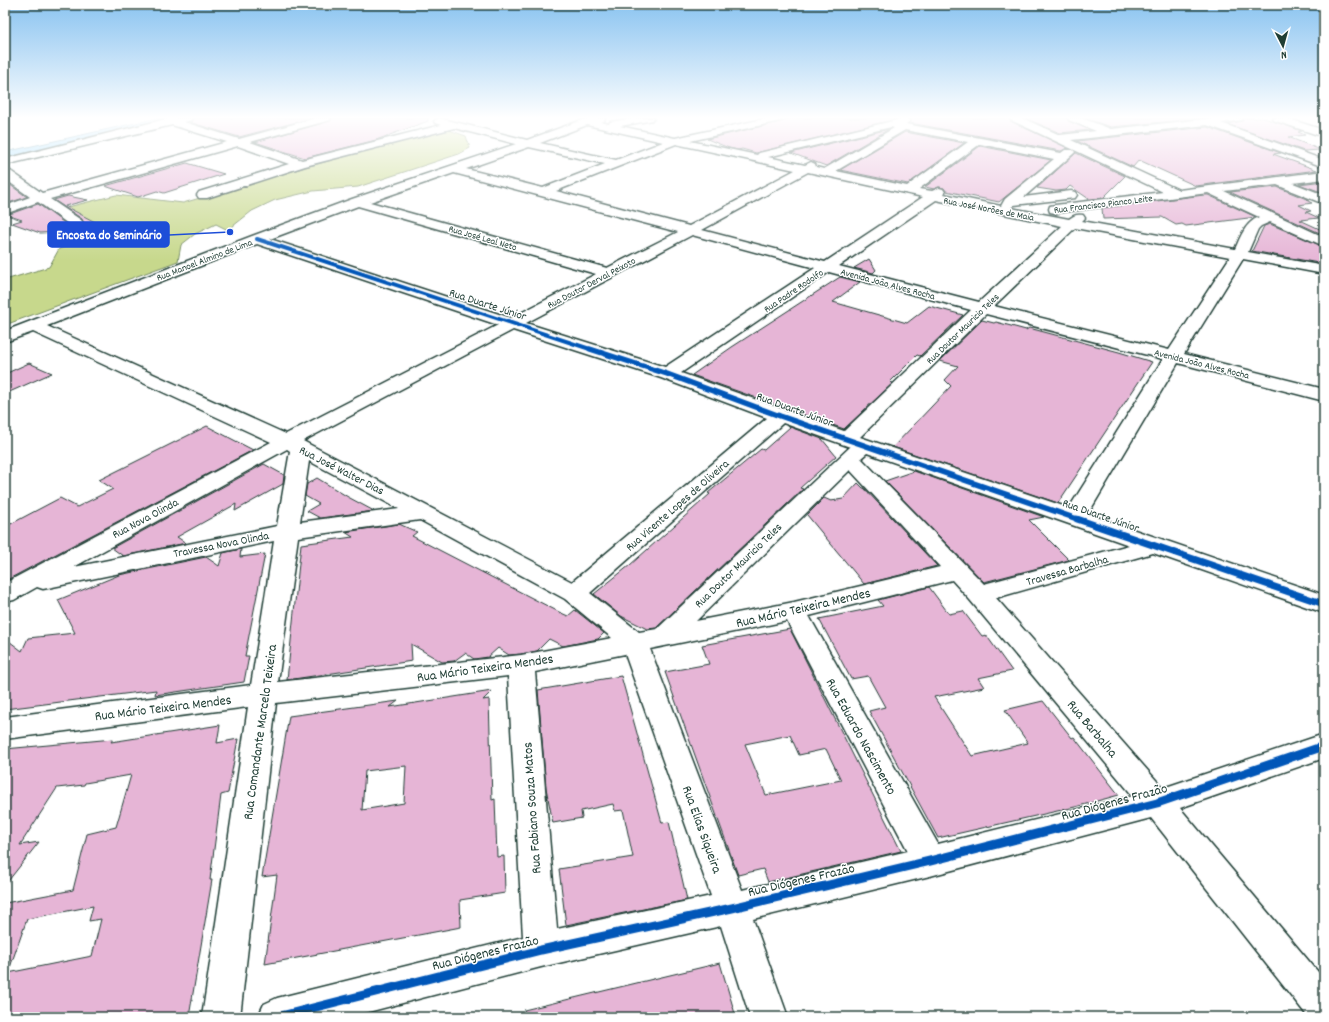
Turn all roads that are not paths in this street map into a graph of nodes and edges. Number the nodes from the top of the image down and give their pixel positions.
1 (153, 166) edge
2 (296, 166) edge
3 (464, 166) edge
4 (612, 166) edge
5 (803, 166) edge
6 (804, 166) edge
7 (836, 166) edge
8 (943, 166) edge
9 (1053, 166) edge
10 (1119, 166) edge
11 (809, 167) junction
12 (457, 168) junction
13 (828, 171) junction
14 (5, 173) edge
15 (1324, 175) edge
16 (1276, 180) junction
17 (1155, 183) junction
18 (1133, 186) dead end
19 (911, 189) junction
20 (1209, 189) junction
21 (547, 190) junction
22 (1103, 191) dead end
23 (1176, 193) junction
24 (936, 194) junction
25 (203, 195) dead end
26 (41, 197) junction
27 (1324, 200) edge
28 (357, 202) junction
29 (1008, 204) junction
30 (5, 210) edge
31 (1040, 211) junction
32 (1026, 215) junction
33 (1270, 217) junction
34 (1075, 221) junction
35 (76, 223) dead end
36 (693, 229) junction
37 (256, 239) junction
38 (1324, 242) edge
39 (1241, 252) junction
40 (831, 265) junction
41 (1324, 270) edge
42 (608, 273) junction
43 (985, 305) junction
44 (512, 324) junction
45 (33, 326) junction
46 (5, 337) edge
47 (1176, 352) junction
48 (667, 374) junction
49 (1324, 385) edge
50 (1324, 395) edge
51 (780, 416) junction
52 (294, 445) junction
53 (854, 447) junction
54 (423, 513) junction
55 (1075, 517) junction
56 (287, 531) junction
57 (1154, 545) junction
58 (958, 571) junction
59 (13, 589) edge
60 (574, 593) junction
61 (979, 594) junction
62 (1324, 604) edge
63 (794, 611) junction
64 (665, 636) junction
65 (634, 642) junction
66 (521, 665) junction
67 (264, 694) junction
68 (5, 728) edge
69 (1324, 746) edge
70 (1157, 803) junction
71 (930, 861) junction
72 (732, 908) junction
73 (541, 950) junction
74 (1324, 1008) edge
75 (222, 1017) edge
76 (277, 1017) edge
77 (768, 1017) edge

1 - 26 street
2 - 25 street
3 - 12 street, Rua Manoel Almino de Lima
4 - 21 street
5 - 11 street, Rua José Norões de Maia
6 - 11 street, Rua José Norões de Maia
7 - 13 street
8 - 19 street
9 - 29 street
10 - 17 street
11 - 13 street, Rua José Norões de Maia
11 - 36 street, Rua Doutor Derval Peixoto
12 - 21 street, Avenida João Alves Rocha
12 - 28 street, Rua Manoel Almino de Lima
13 - 19 street, Rua José Norões de Maia
14 - 26 street
15 - 16 street, Rua Francisco Pianco Leite
16 - 20 street, Rua Francisco Pianco Leite
16 - 27 street
17 - 18 street
17 - 23 street
19 - 24 street, Rua José Norões de Maia
20 - 23 street, Rua Francisco Pianco Leite
20 - 33 street
21 - 36 street, Avenida João Alves Rocha
22 - 29 street
23 - 31 street, Rua Francisco Pianco Leite
24 - 29 street, Rua José Norões de Maia
24 - 32 street, Rua José Norões de Maia
24 - 40 street, Rua Padre Rodolfo
26 - 30 street
26 - 35 street
28 - 37 street, Rua Manoel Almino de Lima
28 - 42 street, Rua José Leal Neto
29 - 31 street, Rua José Norões de Maia
31 - 32 street, Rua Francisco Pianco Leite
31 - 34 street, Rua José Norões de Maia
32 - 34 street, Rua José Norões de Maia
33 - 38 street
33 - 39 street
34 - 39 street, Rua José Norões de Maia
34 - 43 street, Rua Doutor Mauricio Teles
36 - 40 street, Avenida João Alves Rocha
36 - 42 street, Rua Doutor Derval Peixoto
37 - 44 street, Rua Duarte Júnior
37 - 45 street, Rua Manoel Almino de Lima
39 - 41 street, Rua José Norões de Maia
39 - 47 street
40 - 43 street, Avenida João Alves Rocha
40 - 48 street, Rua Padre Rodolfo
42 - 44 street, Rua Doutor Derval Peixoto
43 - 47 street, Avenida João Alves Rocha
43 - 53 street, Rua Doutor Mauricio Teles
44 - 48 street, Rua Duarte Júnior
44 - 52 street, Rua Doutor Derval Peixoto
45 - 46 street, Rua Manoel Almino de Lima
45 - 52 street, Rua José Walter Dias
47 - 49 street, Avenida João Alves Rocha
47 - 50 street, Avenida João Alves Rocha
47 - 55 street
48 - 51 street, Rua Duarte Júnior
51 - 53 street, Rua Duarte Júnior
51 - 60 street, Rua Vicente Lopes de Oliveira
52 - 54 street, Rua José Walter Dias
52 - 56 street, Rua Comandante Marcelo Teixeira
52 - 59 street, Rua Nova Olinda
53 - 55 street, Rua Duarte Júnior
53 - 58 street, Rua Barbalha
53 - 64 street, Rua Doutor Mauricio Teles
54 - 56 street, Travessa Nova Olinda
54 - 60 street, Rua José Walter Dias
55 - 57 street, Rua Duarte Júnior
56 - 59 street, Travessa Nova Olinda
56 - 67 street, Rua Comandante Marcelo Teixeira
57 - 61 street, Travessa Barbalha
57 - 62 street, Rua Duarte Júnior
58 - 61 street, Rua Barbalha
58 - 63 street, Rua Mário Teixeira Mendes
60 - 65 street, Rua José Walter Dias
61 - 70 street, Rua Barbalha
63 - 64 street, Rua Mário Teixeira Mendes
63 - 71 street, Rua Eduardo Nascimento
64 - 65 street, Rua Mário Teixeira Mendes
65 - 66 street, Rua Mário Teixeira Mendes
65 - 72 street, Rua Elias Siqueira
66 - 67 street, Rua Mário Teixeira Mendes
66 - 73 street, Rua Fabiano Souza Matos
67 - 68 street, Rua Mário Teixeira Mendes
67 - 75 street, Rua Comandante Marcelo Teixeira
69 - 70 street, Rua Diógenes Frazão
70 - 71 street, Rua Diógenes Frazão
70 - 74 street, Rua Barbalha
71 - 72 street, Rua Diógenes Frazão
72 - 73 street, Rua Diógenes Frazão
72 - 77 street, Rua Elias Siqueira
73 - 76 street, Rua Diógenes Frazão

